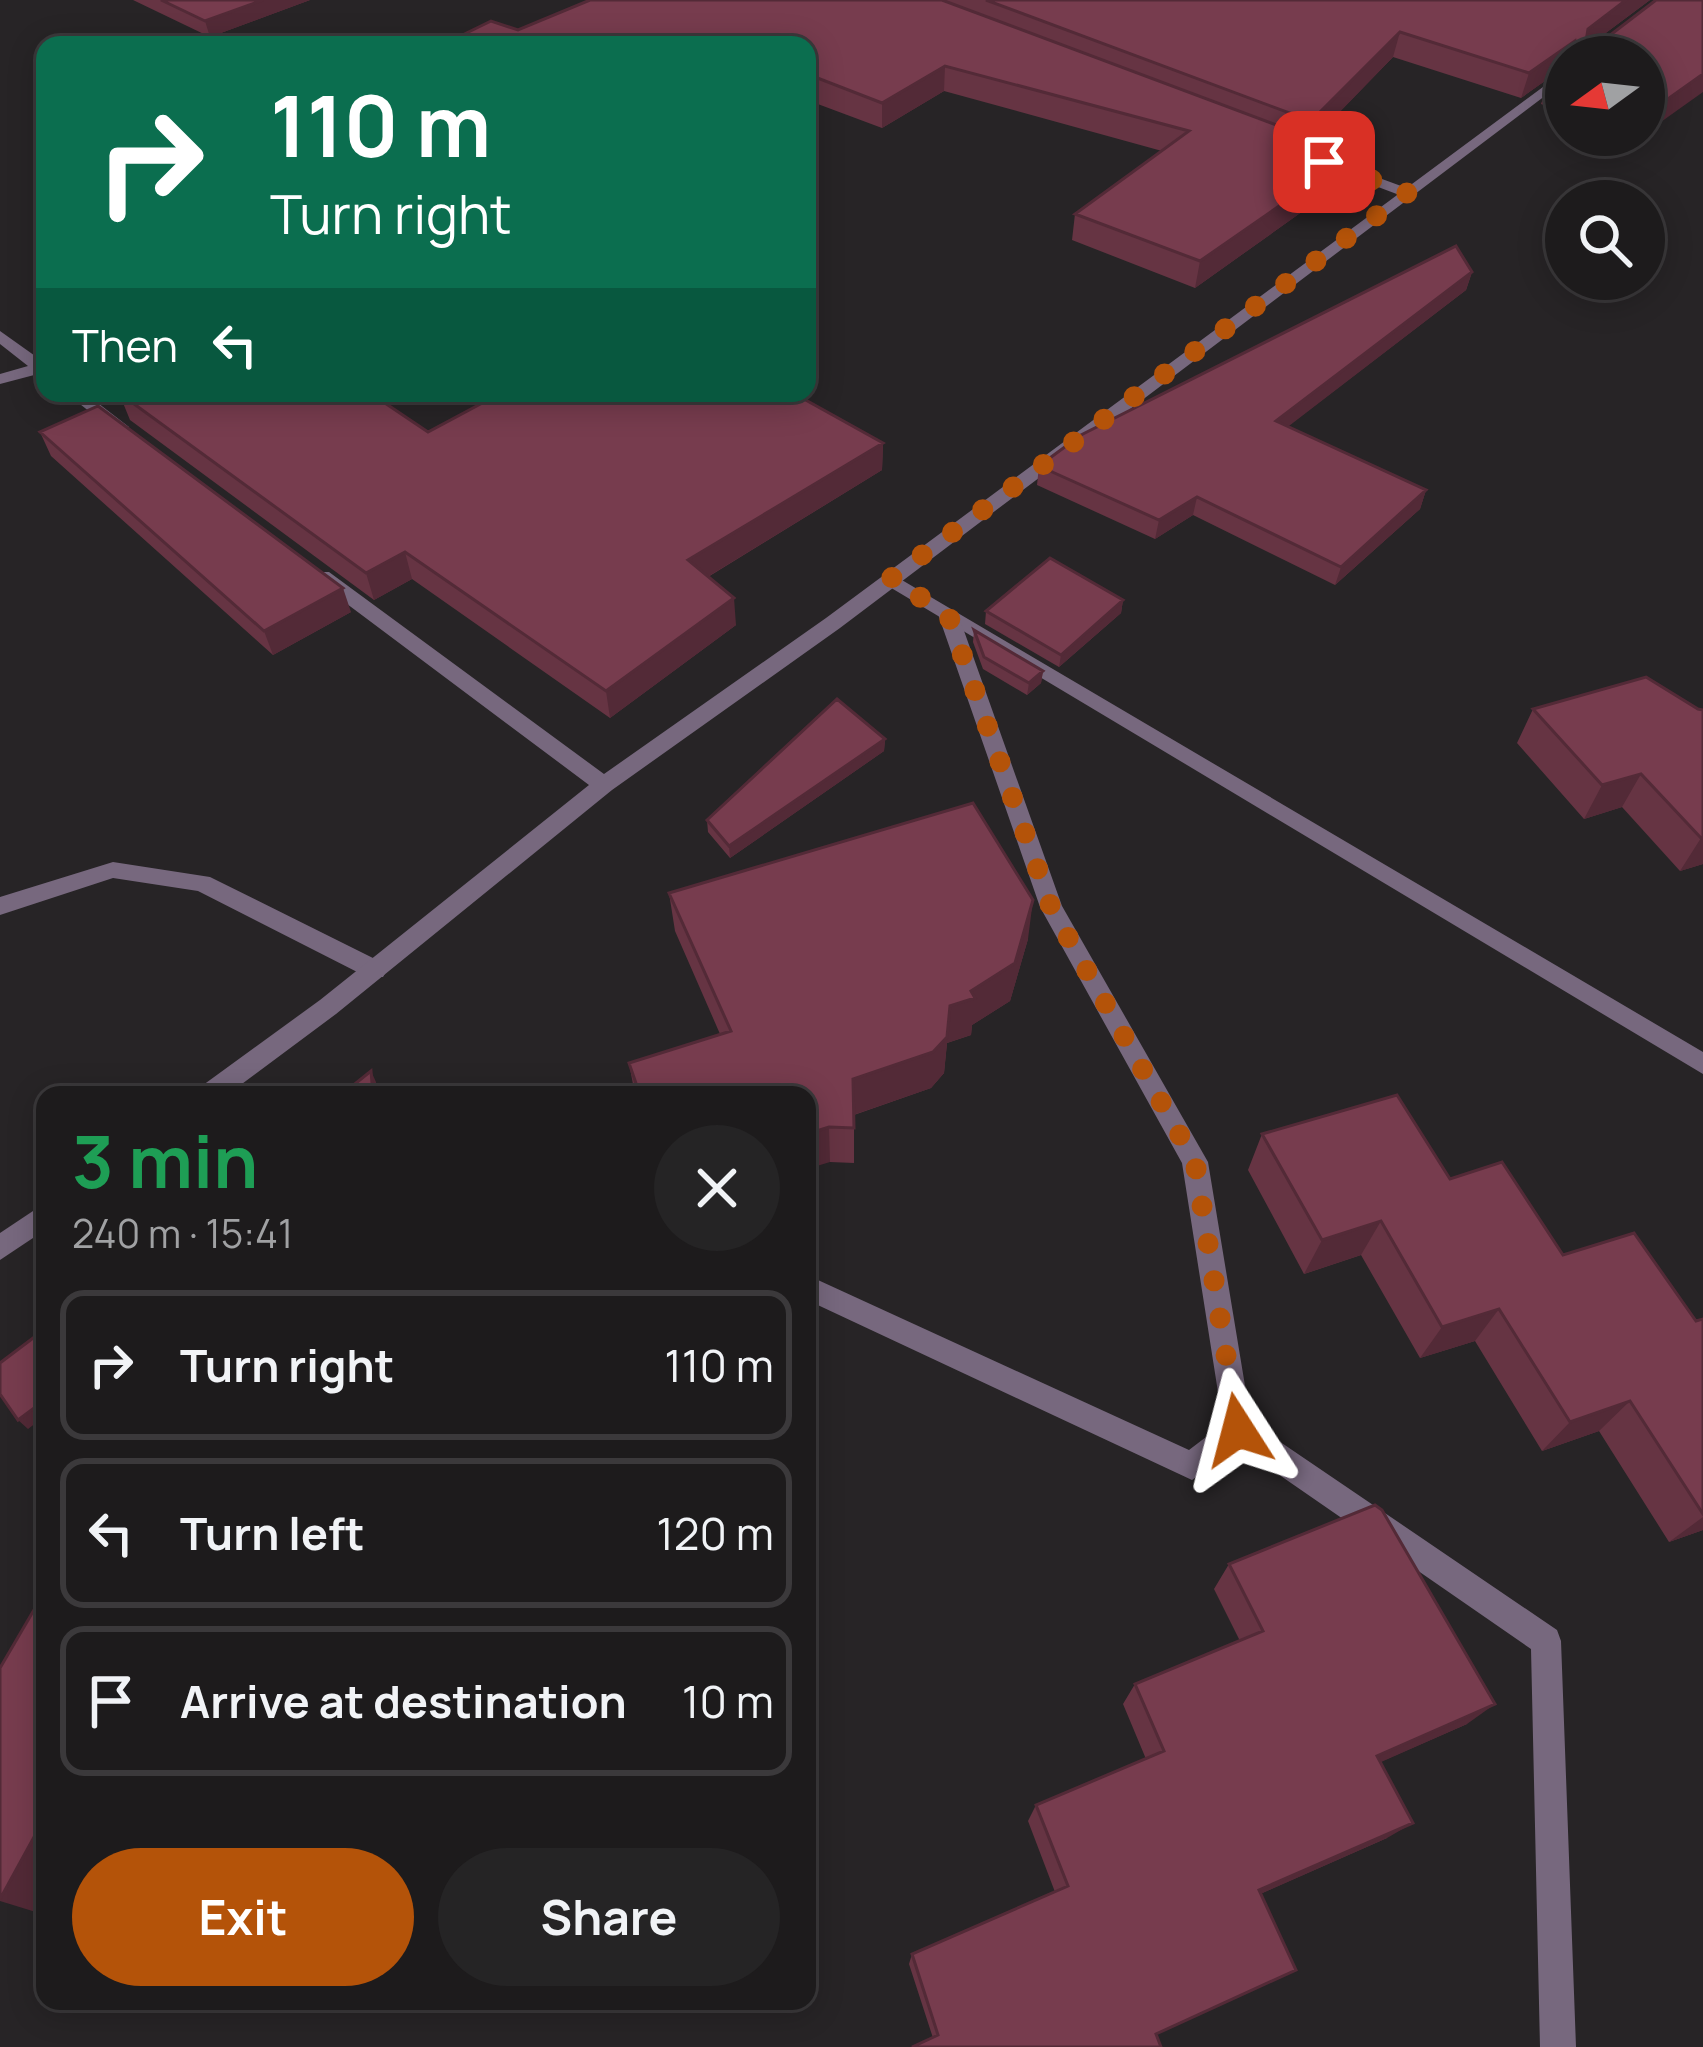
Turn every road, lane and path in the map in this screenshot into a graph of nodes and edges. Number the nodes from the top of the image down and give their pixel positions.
1 (1545, 90) edge
2 (1297, 151) edge
3 (1407, 193) junction
4 (0, 336) edge
5 (36, 364) edge
6 (36, 372) edge
7 (0, 380) edge
8 (86, 402) edge
9 (131, 435) edge
10 (302, 561) edge
11 (890, 579) junction
12 (948, 614) junction
13 (604, 785) junction
14 (0, 906) edge
15 (374, 970) junction
16 (1703, 1064) edge
17 (220, 1086) edge
18 (36, 1222) edge
19 (0, 1248) edge
20 (816, 1291) edge
21 (1238, 1430) junction
22 (1558, 2047) edge

1 - 3 street
2 - 3 street
3 - 11 street
4 - 5 street
6 - 7 street
8 - 9 street
10 - 13 street
11 - 12 street
11 - 13 street
12 - 16 street
12 - 21 street
13 - 15 street
14 - 15 street
15 - 17 street
18 - 19 street
20 - 21 street
21 - 22 street

